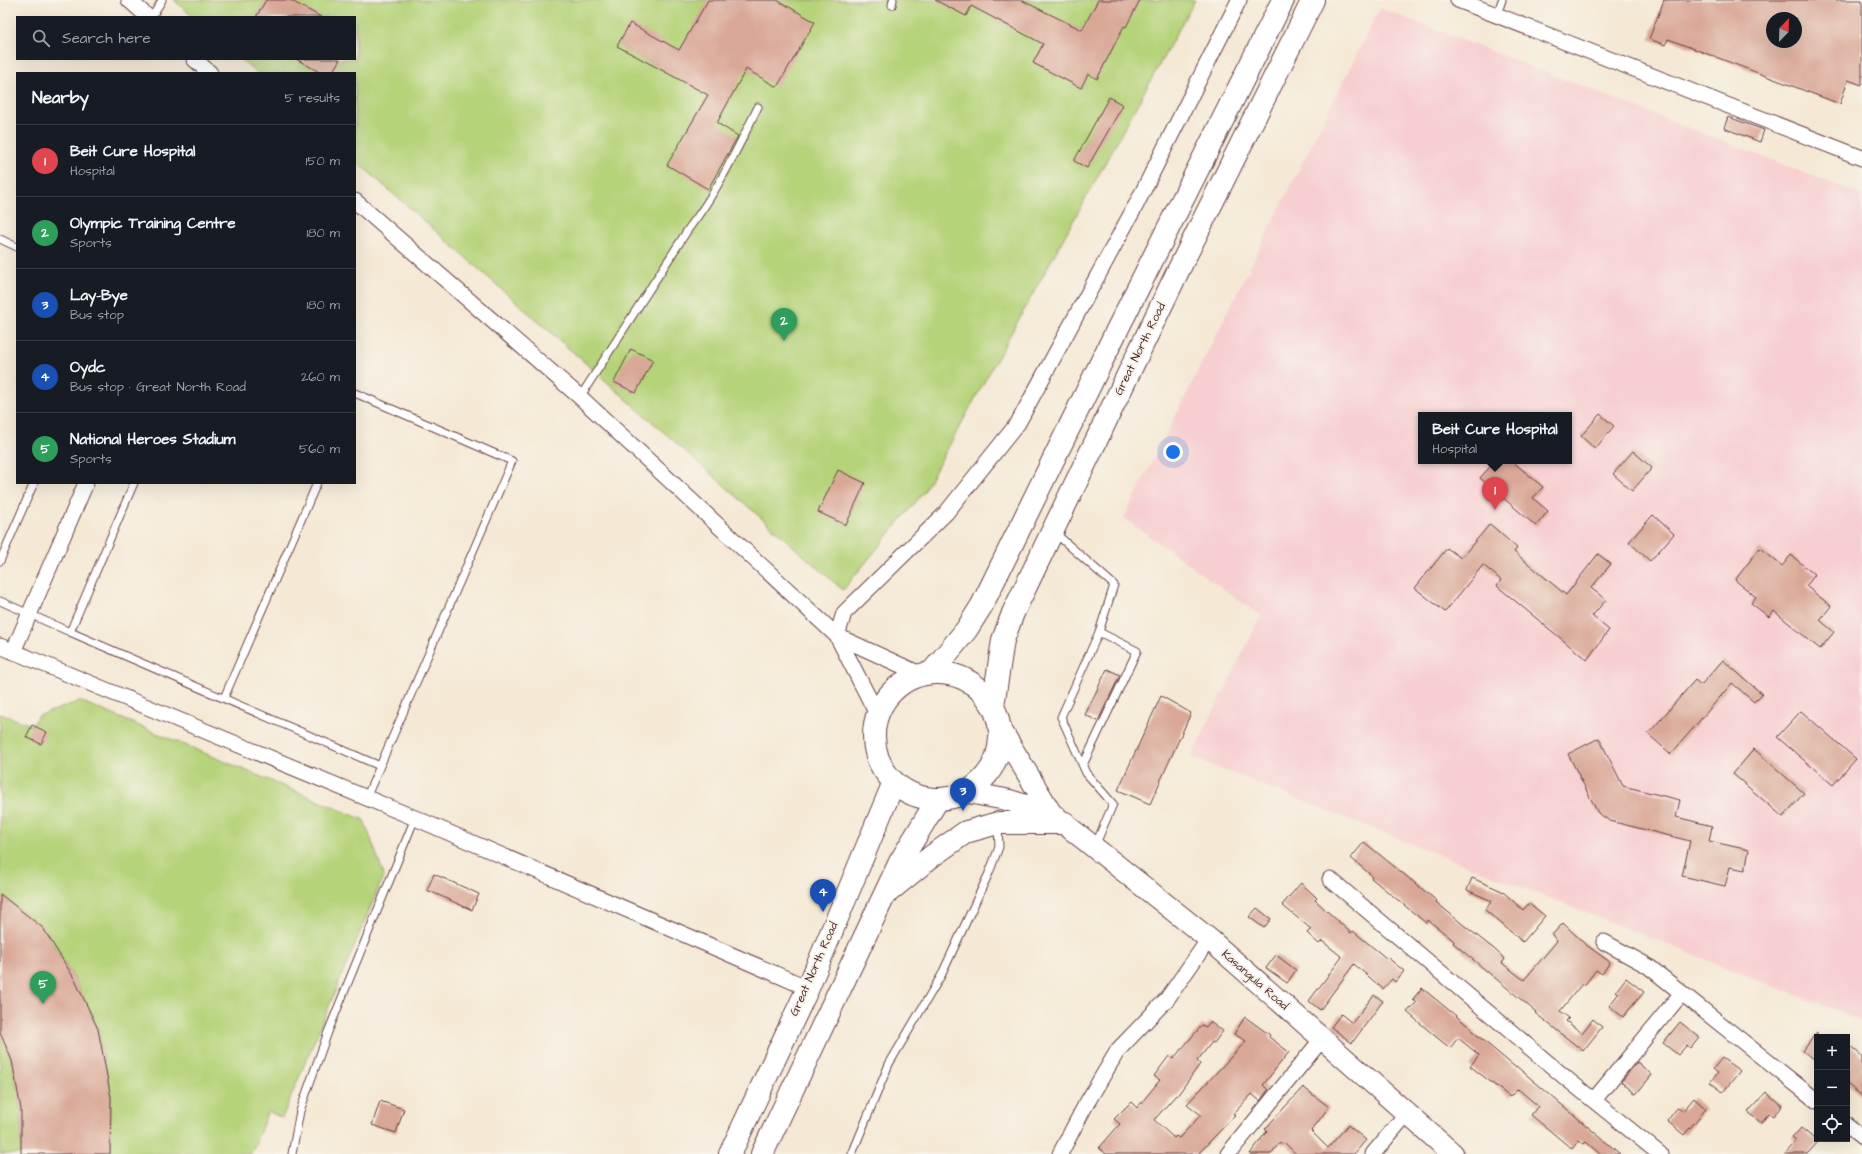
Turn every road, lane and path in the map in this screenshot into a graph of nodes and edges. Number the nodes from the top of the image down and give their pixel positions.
1 (129, 0) edge
2 (162, 0) edge
3 (1239, 0) edge
4 (1283, 0) edge
5 (1313, 0) edge
6 (1458, 0) edge
7 (1502, 0) edge
8 (1496, 15) junction
9 (147, 16) edge
10 (153, 16) edge
11 (195, 60) edge
12 (209, 72) edge
13 (758, 107) dead end
14 (1862, 158) edge
15 (356, 202) edge
16 (0, 239) edge
17 (16, 246) edge
18 (356, 394) edge
19 (580, 397) junction
20 (34, 484) edge
21 (86, 484) edge
22 (134, 484) edge
23 (317, 484) edge
24 (1052, 530) junction
25 (0, 561) edge
26 (0, 601) edge
27 (30, 614) junction
28 (70, 632) junction
29 (1099, 632) junction
30 (837, 636) junction
31 (7, 649) edge
32 (926, 673) junction
33 (224, 698) junction
34 (993, 706) junction
35 (877, 714) junction
36 (1000, 728) junction
37 (1083, 765) junction
38 (380, 766) junction
39 (894, 782) junction
40 (966, 792) junction
41 (366, 798) junction
42 (938, 799) junction
43 (415, 818) junction
44 (1058, 818) junction
45 (998, 823) junction
46 (1094, 847) junction
47 (1330, 879) dead end
48 (882, 897) junction
49 (1209, 939) junction
50 (1604, 942) dead end
51 (808, 988) junction
52 (1682, 993) junction
53 (1322, 1039) junction
54 (1814, 1099) edge
55 (1594, 1100) junction
56 (1406, 1114) junction
57 (1850, 1127) edge
58 (1862, 1137) edge
59 (292, 1154) edge
60 (730, 1154) edge
61 (762, 1154) edge
62 (852, 1154) edge
63 (1060, 1154) edge
64 (1228, 1154) edge
65 (1373, 1154) edge
66 (1453, 1154) edge
67 (1660, 1154) edge

1 - 9 street
2 - 10 lane
3 - 30 street
4 - 32 main road
5 - 24 main road, Great North Road
6 - 8 street
7 - 8 lane
8 - 14 street
11 - 12 street
13 - 19 lane
15 - 19 street
16 - 17 lane
18 - 38 lane
19 - 30 street
20 - 25 lane
21 - 27 street
22 - 28 lane
23 - 33 lane
24 - 29 lane
24 - 34 main road, Great North Road
26 - 27 lane
27 - 28 lane
27 - 31 street
28 - 33 lane
29 - 37 lane
29 - 37 lane
30 - 32 street
30 - 35 street
31 - 41 street
32 - 34 main road
32 - 35 main road
33 - 38 lane
34 - 36 main road
35 - 39 main road
36 - 40 main road
36 - 44 main road, Kasangula Road
37 - 46 lane
38 - 41 lane
39 - 42 main road
39 - 51 main road, Great North Road
40 - 42 main road
40 - 44 main road, Kasangula Road
41 - 43 street
42 - 48 main road
43 - 51 street
43 - 59 lane
44 - 45 main road
44 - 46 main road, Kasangula Road
45 - 48 main road
45 - 62 lane
46 - 49 main road, Kasangula Road
47 - 55 street
48 - 61 main road
49 - 53 main road, Kasangula Road
49 - 63 street
50 - 52 street
51 - 60 main road, Great North Road
52 - 54 street
52 - 55 street
53 - 56 main road, Kasangula Road
53 - 64 street
55 - 67 street
56 - 65 street
56 - 66 main road, Kasangula Road
57 - 58 street

